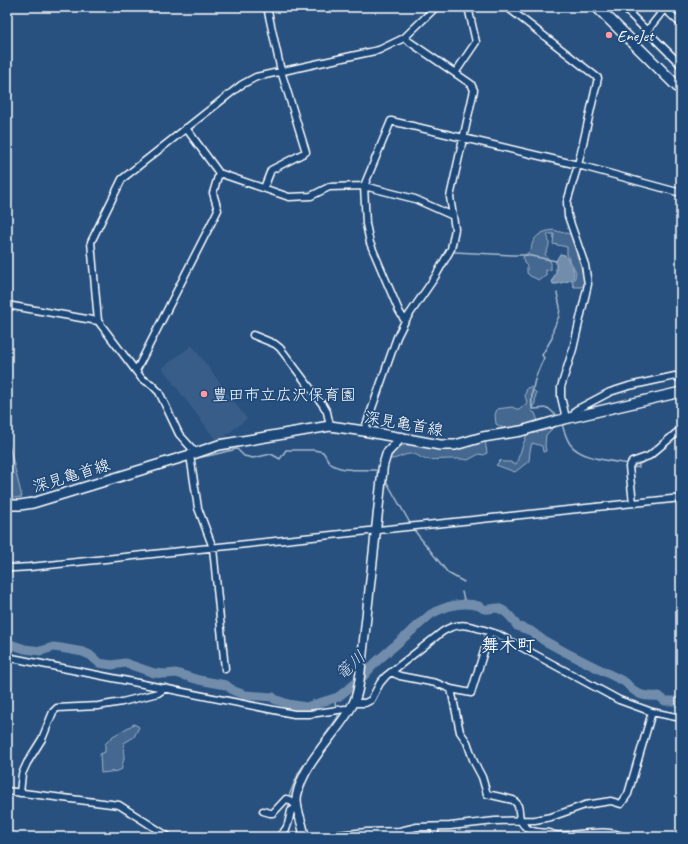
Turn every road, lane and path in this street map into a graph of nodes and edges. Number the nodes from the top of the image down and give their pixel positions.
1 (267, 7) edge
2 (435, 7) edge
3 (468, 7) edge
4 (507, 7) edge
5 (597, 7) edge
6 (627, 8) edge
7 (665, 8) edge
8 (681, 24) edge
9 (647, 31) junction
10 (404, 38) junction
11 (681, 65) edge
12 (281, 71) junction
13 (455, 73) junction
14 (681, 90) edge
15 (186, 128) junction
16 (462, 138) junction
17 (578, 166) junction
18 (219, 172) junction
19 (364, 186) junction
20 (264, 188) junction
21 (681, 193) edge
22 (453, 216) junction
23 (7, 306) edge
24 (405, 320) junction
25 (98, 321) junction
26 (253, 335) dead end
27 (136, 371) junction
28 (681, 379) edge
29 (681, 392) edge
30 (570, 417) junction
31 (330, 426) junction
32 (681, 429) edge
33 (364, 431) junction
34 (402, 438) junction
35 (193, 454) junction
36 (681, 498) edge
37 (633, 502) junction
38 (7, 505) edge
39 (376, 530) junction
40 (213, 548) junction
41 (7, 567) edge
42 (490, 632) junction
43 (7, 657) edge
44 (225, 669) dead end
45 (391, 672) junction
46 (165, 688) junction
47 (451, 689) junction
48 (352, 705) junction
49 (652, 712) junction
50 (681, 718) edge
51 (7, 792) edge
52 (20, 793) junction
53 (297, 807) junction
54 (263, 811) dead end
55 (520, 821) junction
56 (435, 827) junction
57 (169, 837) edge
58 (278, 837) edge
59 (304, 837) edge
60 (317, 837) edge
61 (435, 837) edge
62 (623, 837) edge

1 - 12 street
2 - 10 street
3 - 13 street
4 - 17 street
5 - 14 highway
6 - 9 street
7 - 8 street
7 - 9 street
9 - 11 street
10 - 12 street
10 - 13 street
12 - 15 street
12 - 20 street
13 - 16 street
15 - 18 street
15 - 25 street
16 - 17 street
16 - 19 street
16 - 22 street
17 - 21 street
17 - 30 street
18 - 20 street
18 - 27 street
19 - 20 street
19 - 22 street
19 - 24 street
22 - 24 street
23 - 25 street
24 - 33 street
25 - 27 street
26 - 31 street
27 - 35 street
28 - 30 street
29 - 30 main road, 深見亀首線
30 - 34 main road, 深見亀首線
31 - 33 main road, 深見亀首線
31 - 35 main road, 深見亀首線
32 - 37 street
33 - 34 main road, 深見亀首線
34 - 39 street
35 - 38 main road, 深見亀首線
35 - 40 street
36 - 37 street
37 - 39 street
39 - 40 street
39 - 48 street
40 - 41 street
40 - 44 street
42 - 45 street
42 - 47 street
42 - 49 street
43 - 46 street
45 - 47 street
45 - 48 street
46 - 48 street
46 - 52 street
47 - 55 street
48 - 53 street
49 - 50 street
49 - 55 street
51 - 52 street
52 - 57 street
53 - 54 street
53 - 58 street
53 - 59 street
55 - 56 street
55 - 62 street
56 - 60 street
56 - 61 street

